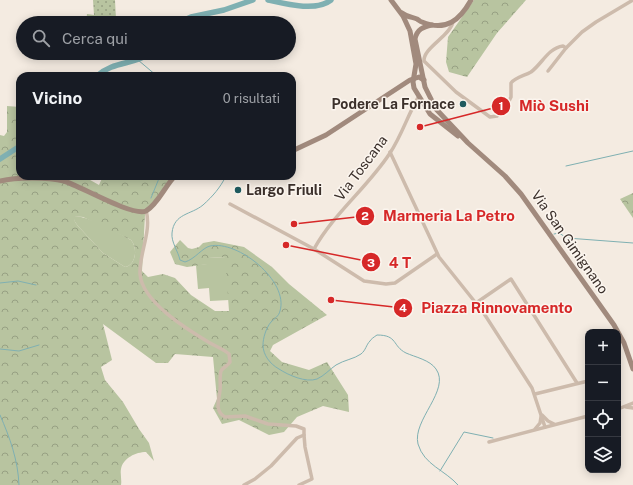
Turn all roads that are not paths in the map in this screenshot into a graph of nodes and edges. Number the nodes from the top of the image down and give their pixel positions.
1 (471, 0) edge
2 (633, 0) edge
3 (392, 1) edge
4 (400, 11) junction
5 (412, 19) junction
6 (420, 22) junction
7 (453, 22) junction
8 (432, 25) junction
9 (407, 26) junction
10 (418, 30) junction
11 (410, 31) junction
12 (566, 48) junction
13 (548, 71) dead end
14 (414, 79) junction
15 (424, 82) junction
16 (404, 84) junction
17 (414, 88) junction
18 (419, 96) junction
19 (468, 143) junction
20 (296, 149) edge
21 (390, 152) junction
22 (16, 178) edge
23 (57, 180) edge
24 (172, 180) edge
25 (0, 181) edge
26 (230, 204) dead end
27 (146, 210) junction
28 (314, 249) junction
29 (437, 254) junction
30 (476, 303) junction
31 (633, 369) edge
32 (585, 382) edge
33 (577, 383) junction
34 (535, 394) junction
35 (633, 404) edge
36 (621, 407) edge
37 (541, 414) junction
38 (585, 417) edge
39 (556, 424) junction
40 (544, 427) junction
41 (534, 430) junction
42 (304, 435) junction
43 (489, 442) dead end
44 (244, 485) edge
45 (298, 485) edge

1 - 7 main road
2 - 12 street
3 - 4 main road
4 - 5 main road
4 - 9 main road
5 - 6 main road
5 - 9 main road
6 - 8 main road
6 - 10 main road, Via San Gimignano
7 - 8 main road
7 - 12 street
8 - 10 main road
9 - 11 main road
10 - 11 main road
10 - 15 main road, Via San Gimignano
11 - 14 main road
12 - 13 street
14 - 15 main road
14 - 16 main road
14 - 17 main road
15 - 18 main road
15 - 19 main road, Via San Gimignano
16 - 17 main road
16 - 20 main road
17 - 18 main road, Via San Gimignano
18 - 19 main road, Via San Gimignano
18 - 21 street, Via Toscana
19 - 31 main road, Via San Gimignano
21 - 28 street, Via Toscana
21 - 29 street
22 - 25 main road
23 - 27 main road
24 - 27 main road
26 - 28 street
27 - 42 street
28 - 29 street
29 - 30 street
30 - 33 street
30 - 34 street
32 - 33 street
33 - 34 street
34 - 37 street
35 - 36 street
37 - 39 street
37 - 40 street
37 - 41 street
38 - 39 street
39 - 40 street
40 - 41 street
41 - 43 street
42 - 44 street
42 - 45 street

